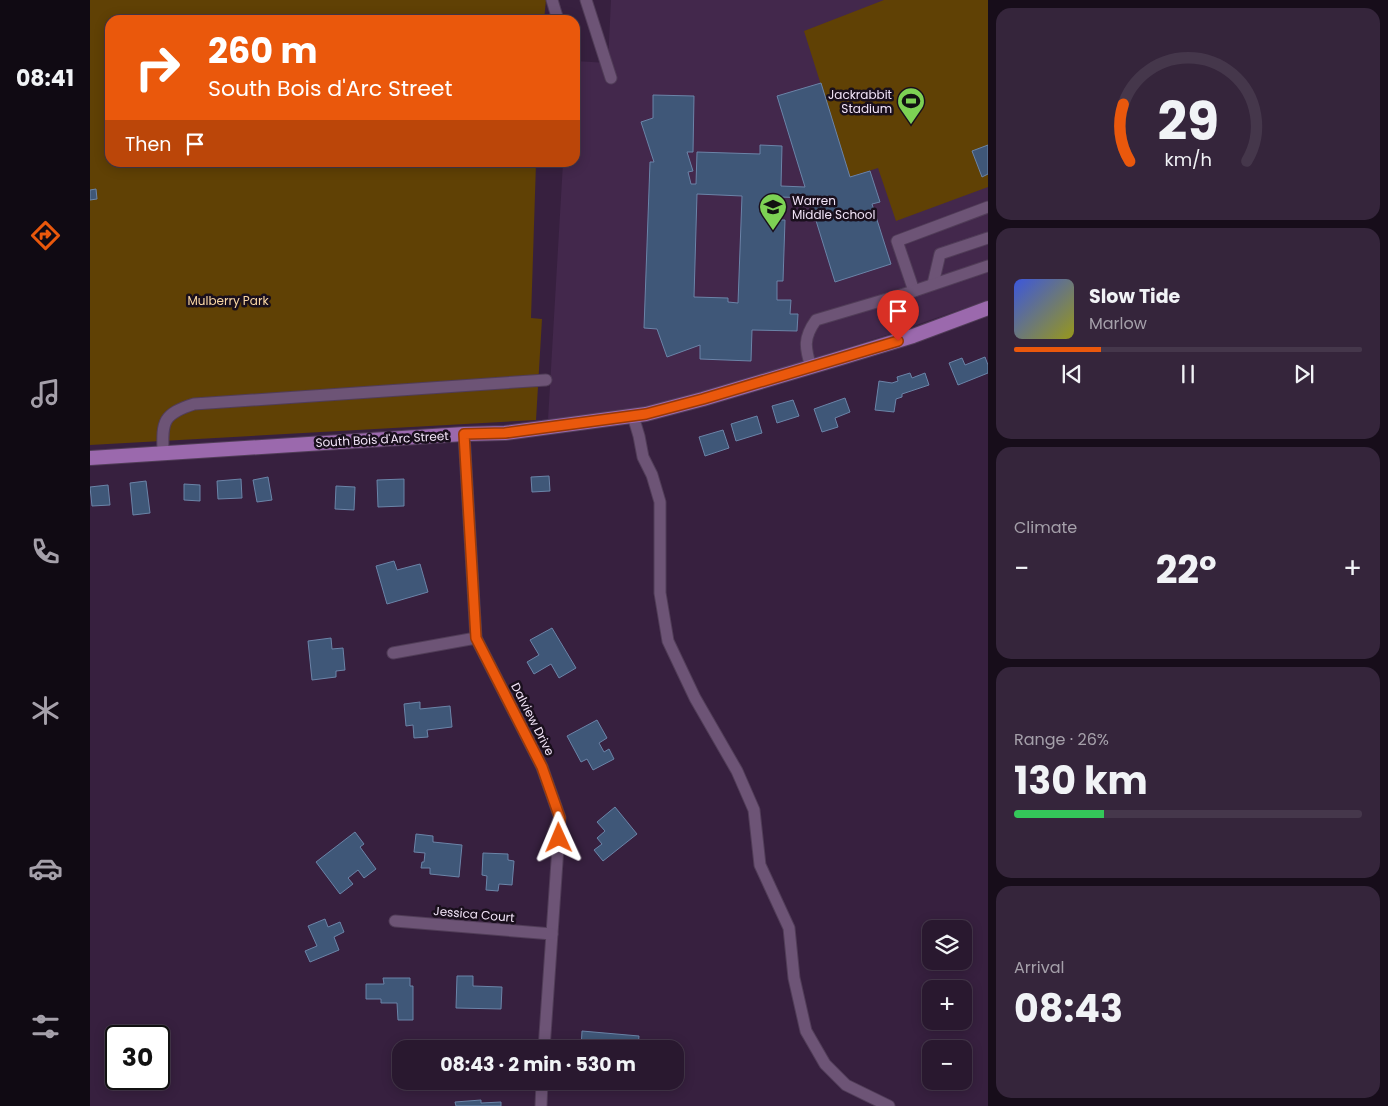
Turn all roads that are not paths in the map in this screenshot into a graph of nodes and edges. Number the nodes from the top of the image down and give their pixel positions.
1 (552, 0) edge
2 (586, 0) edge
3 (556, 15) edge
4 (611, 78) dead end
5 (988, 206) edge
6 (988, 238) edge
7 (988, 266) edge
8 (933, 284) junction
9 (914, 291) junction
10 (988, 308) edge
11 (811, 367) junction
12 (546, 380) dead end
13 (633, 416) junction
14 (464, 434) junction
15 (163, 452) junction
16 (90, 458) edge
17 (476, 638) junction
18 (393, 653) dead end
19 (395, 921) dead end
20 (552, 934) junction
21 (545, 1040) edge
22 (542, 1090) edge
23 (541, 1106) edge
24 (889, 1106) edge

1 - 3 street
2 - 4 street
5 - 9 street
6 - 8 street
7 - 8 street
8 - 9 street
9 - 11 street
10 - 11 main road, South Bois d'Arc Street
11 - 13 main road, South Bois d'Arc Street
12 - 15 street
13 - 14 main road, South Bois d'Arc Street
13 - 24 street
14 - 15 main road, South Bois d'Arc Street
14 - 17 street, Dalview Drive
15 - 16 main road, South Bois d'Arc Street
17 - 18 street
17 - 20 street, Dalview Drive
19 - 20 street, Jessica Court
20 - 21 street, Dalview Drive
22 - 23 street

